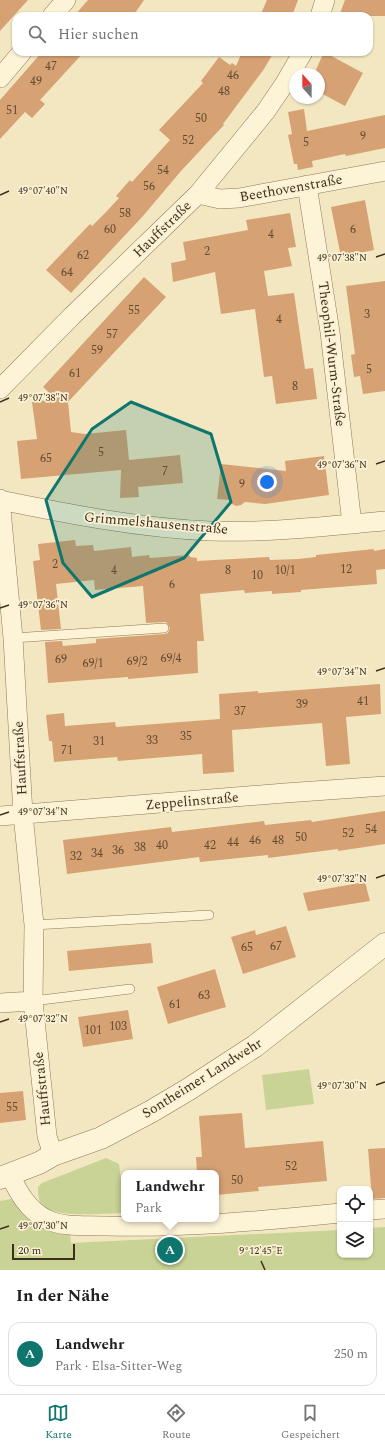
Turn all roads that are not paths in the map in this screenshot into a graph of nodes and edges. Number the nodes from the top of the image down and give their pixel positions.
1 (66, 0) edge
2 (325, 0) edge
3 (56, 12) edge
4 (321, 12) edge
5 (19, 56) edge
6 (301, 56) edge
7 (0, 78) edge
8 (385, 171) edge
9 (307, 185) junction
10 (198, 194) junction
11 (0, 389) edge
12 (0, 500) edge
13 (385, 521) edge
14 (352, 524) junction
15 (164, 628) dead end
16 (13, 638) junction
17 (385, 786) edge
18 (23, 814) junction
19 (0, 816) edge
20 (209, 915) dead end
21 (34, 925) junction
22 (385, 944) edge
23 (130, 989) dead end
24 (33, 1001) junction
25 (0, 1003) edge
26 (53, 1156) junction
27 (5, 1176) edge
28 (385, 1209) edge
29 (373, 1210) edge
30 (337, 1213) edge

1 - 3 street
2 - 4 street
5 - 7 street
6 - 10 street, Hauffstraße
8 - 9 street, Beethovenstraße
9 - 10 street, Beethovenstraße
9 - 14 street, Theophil-Wurm-Straße
10 - 11 street, Hauffstraße
12 - 14 street, Grimmelshausenstraße
12 - 16 street, Hauffstraße
13 - 14 street, Grimmelshausenstraße
15 - 16 lane
16 - 18 street, Hauffstraße
17 - 18 street, Zeppelinstraße
18 - 19 street, Zeppelinstraße
18 - 21 street, Hauffstraße
20 - 21 lane
21 - 24 street, Hauffstraße
22 - 26 street, Sontheimer Landwehr
23 - 24 lane
24 - 25 street
24 - 26 street, Hauffstraße
26 - 27 street, Sontheimer Landwehr
27 - 30 street
28 - 29 street

